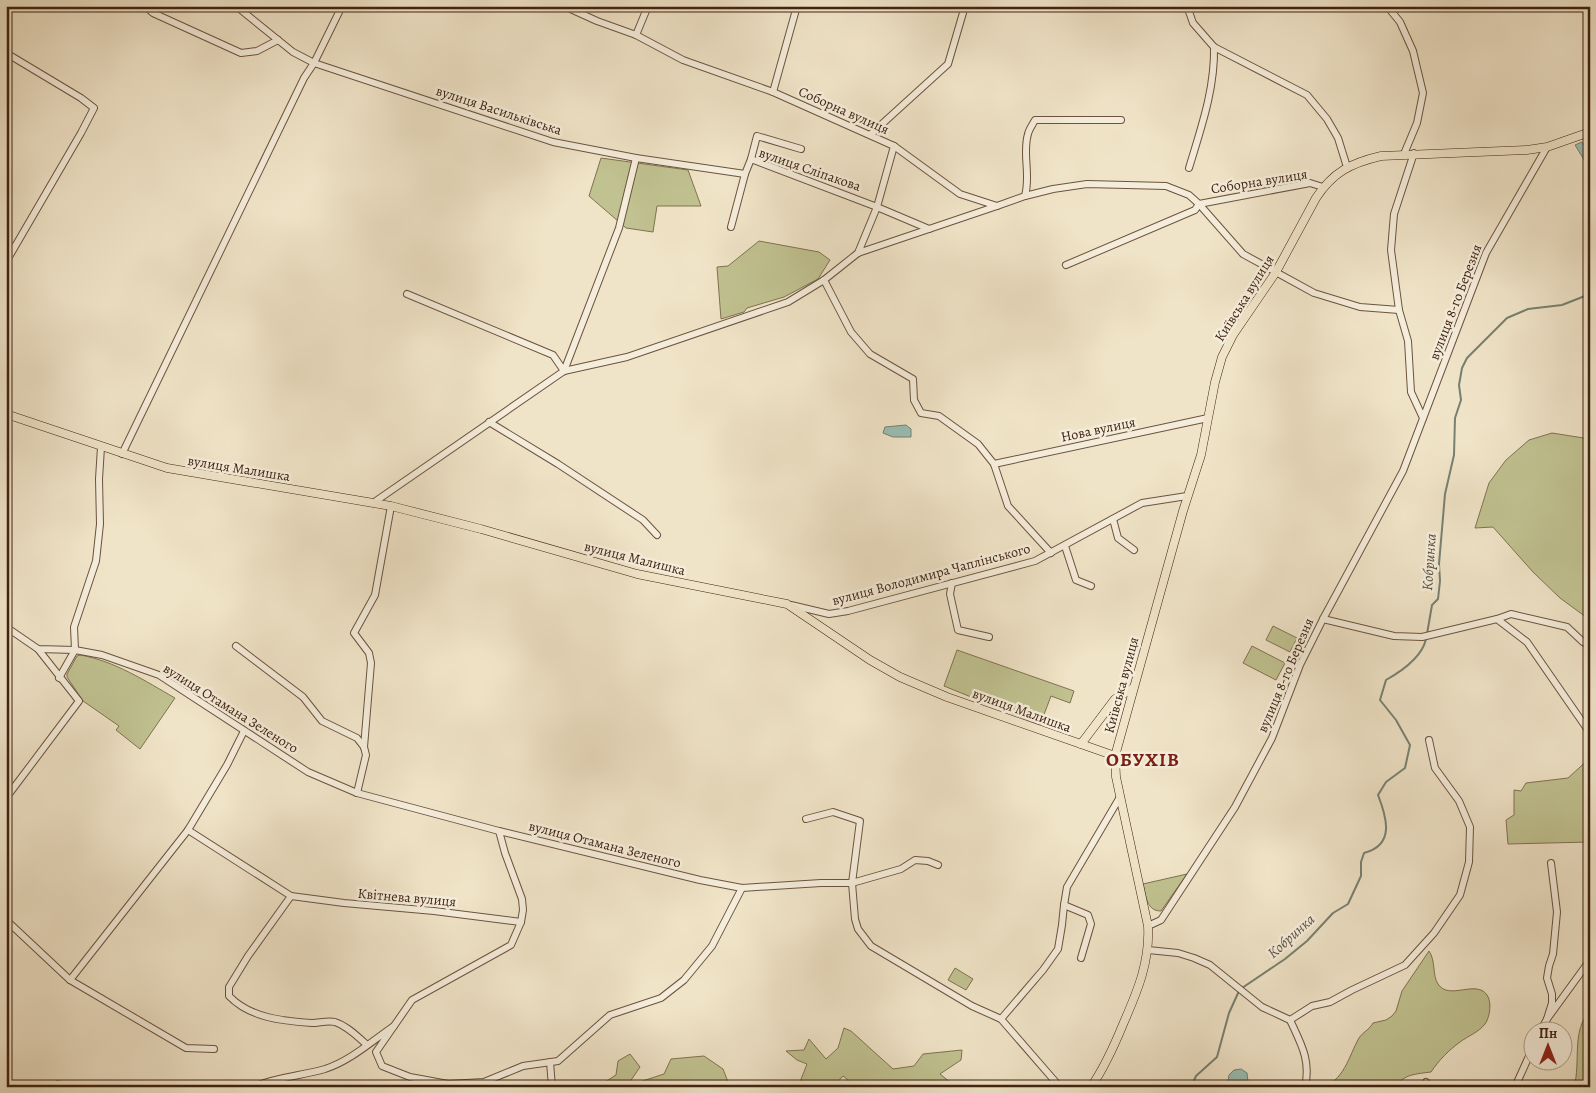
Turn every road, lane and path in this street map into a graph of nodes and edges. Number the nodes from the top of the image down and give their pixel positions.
1 (145, 6) edge
2 (236, 6) edge
3 (342, 6) edge
4 (564, 6) edge
5 (648, 6) edge
6 (797, 6) edge
7 (965, 6) edge
8 (1187, 6) edge
9 (1387, 6) edge
10 (636, 35) junction
11 (278, 40) junction
12 (1214, 47) junction
13 (6, 53) edge
14 (314, 64) junction
15 (774, 92) junction
16 (1121, 120) dead end
17 (1590, 132) edge
18 (871, 134) junction
19 (894, 146) junction
20 (1547, 147) junction
21 (801, 149) dead end
22 (1414, 153) junction
23 (1404, 154) junction
24 (636, 158) junction
25 (750, 159) junction
26 (1347, 167) junction
27 (1189, 168) dead end
28 (745, 174) junction
29 (1323, 187) junction
30 (1025, 196) junction
31 (1199, 204) junction
32 (997, 206) junction
33 (877, 207) junction
34 (731, 227) dead end
35 (928, 230) junction
36 (858, 254) junction
37 (6, 262) edge
38 (1066, 266) dead end
39 (1276, 272) junction
40 (824, 280) junction
41 (407, 294) dead end
42 (1399, 310) junction
43 (564, 371) junction
44 (6, 414) edge
45 (1208, 418) junction
46 (1423, 418) junction
47 (489, 422) junction
48 (101, 447) junction
49 (122, 454) junction
50 (994, 464) junction
51 (1187, 496) junction
52 (373, 503) junction
53 (391, 506) junction
54 (1113, 519) junction
55 (657, 535) dead end
56 (1064, 546) junction
57 (1134, 550) dead end
58 (1051, 553) junction
59 (952, 583) junction
60 (1091, 586) dead end
61 (787, 604) junction
62 (1323, 619) junction
63 (1497, 619) junction
64 (9, 629) edge
65 (6, 636) edge
66 (989, 637) dead end
67 (236, 646) dead end
68 (1590, 646) edge
69 (38, 649) junction
70 (75, 650) junction
71 (59, 678) junction
72 (1133, 688) junction
73 (244, 731) junction
74 (1590, 734) edge
75 (1429, 740) dead end
76 (1081, 744) junction
77 (364, 747) junction
78 (1115, 756) junction
79 (357, 793) junction
80 (1120, 797) junction
81 (6, 798) edge
82 (806, 819) dead end
83 (188, 830) junction
84 (499, 831) junction
85 (1551, 863) dead end
86 (938, 865) dead end
87 (852, 883) junction
88 (742, 888) junction
89 (291, 896) junction
90 (1064, 905) junction
91 (6, 920) edge
92 (521, 922) junction
93 (1148, 926) junction
94 (1148, 950) junction
95 (1081, 958) dead end
96 (1590, 960) edge
97 (70, 980) junction
98 (1002, 1019) junction
99 (1547, 1019) joint
100 (1290, 1020) junction
101 (394, 1026) junction
102 (366, 1044) junction
103 (214, 1049) dead end
104 (550, 1062) junction
105 (1524, 1068) edge
106 (55, 1087) edge
107 (69, 1087) edge
108 (253, 1087) edge
109 (552, 1087) edge
110 (1060, 1087) edge
111 (1091, 1087) edge
112 (1305, 1087) edge
113 (1516, 1087) edge

1 - 11 street
2 - 11 street, вулиця Васильківська
3 - 14 street
4 - 10 street, Соборна вулиця
5 - 10 street
6 - 15 street
7 - 18 street
8 - 12 street
9 - 23 street
10 - 15 street, Соборна вулиця
11 - 14 street, вулиця Васильківська
12 - 26 street
12 - 27 street
13 - 37 street
14 - 24 street, вулиця Васильківська
14 - 49 street
15 - 18 street, Соборна вулиця
16 - 30 street
17 - 20 main road, Київська вулиця
18 - 19 street, Соборна вулиця
19 - 32 street
19 - 33 street, Соборна вулиця
20 - 22 main road, Київська вулиця
20 - 46 street, вулиця 8-го Березня
21 - 25 street
22 - 23 main road, Київська вулиця
22 - 42 street, вулиця 8-го Березня
23 - 26 main road, Київська вулиця
24 - 28 street, вулиця Васильківська
24 - 43 street
25 - 28 street, вулиця Сліпакова
25 - 33 street, вулиця Сліпакова
26 - 29 main road, Київська вулиця
28 - 34 street, вулиця Сліпакова
29 - 31 street, Соборна вулиця
29 - 39 main road, Київська вулиця
30 - 31 street, Соборна вулиця
30 - 32 street, Соборна вулиця
31 - 38 street
31 - 39 street
32 - 35 street
33 - 35 street
33 - 36 street
35 - 36 street
36 - 40 street
39 - 42 street
39 - 45 main road, Київська вулиця
40 - 43 street
40 - 50 street
41 - 43 street
42 - 46 street, вулиця 8-го Березня
43 - 47 street
44 - 48 main road, вулиця Малишка
45 - 50 street, Нова вулиця
45 - 51 main road, Київська вулиця
46 - 62 street, вулиця 8-го Березня
47 - 52 street
47 - 55 street
48 - 49 main road, вулиця Малишка
48 - 70 street
49 - 52 main road, вулиця Малишка
50 - 58 street
51 - 54 street, вулиця Володимира Чаплінського
51 - 72 main road, Київська вулиця
52 - 53 main road, вулиця Малишка
53 - 61 main road, вулиця Малишка
53 - 77 street
54 - 56 street, вулиця Володимира Чаплінського
54 - 57 street
56 - 58 street, вулиця Володимира Чаплінського
56 - 60 street
58 - 59 street, вулиця Володимира Чаплінського
59 - 61 street, вулиця Володимира Чаплінського
59 - 66 street
61 - 76 main road, вулиця Малишка
62 - 63 street
62 - 93 street, вулиця 8-го Березня
63 - 68 street
63 - 74 street
64 - 65 street
64 - 69 street
67 - 77 street
69 - 70 street, вулиця Отамана Зеленого
69 - 71 street
70 - 71 street
70 - 73 street, вулиця Отамана Зеленого
71 - 81 street
72 - 76 main road
72 - 78 main road, Київська вулиця
73 - 79 street, вулиця Отамана Зеленого
73 - 83 street
75 - 100 street
76 - 78 main road, вулиця Малишка
77 - 79 street
78 - 80 main road, Київська вулиця
79 - 84 street, вулиця Отамана Зеленого
80 - 90 street
80 - 93 main road, Київська вулиця
82 - 87 street
83 - 89 street, Квітнева вулиця
83 - 97 street
84 - 88 street, вулиця Отамана Зеленого
84 - 92 street
85 - 99 street
86 - 87 street, вулиця Отамана Зеленого
87 - 88 street, вулиця Отамана Зеленого
87 - 98 street
88 - 104 street
89 - 92 street, Квітнева вулиця
89 - 102 street
90 - 95 street
90 - 98 street
91 - 97 street
92 - 101 street
93 - 94 main road, Київська вулиця
94 - 100 street
94 - 111 main road, Київська вулиця
96 - 99 street
97 - 103 street
98 - 110 street
100 - 112 street
101 - 102 street
101 - 104 street
102 - 108 street
104 - 109 street
105 - 113 street
106 - 107 street

